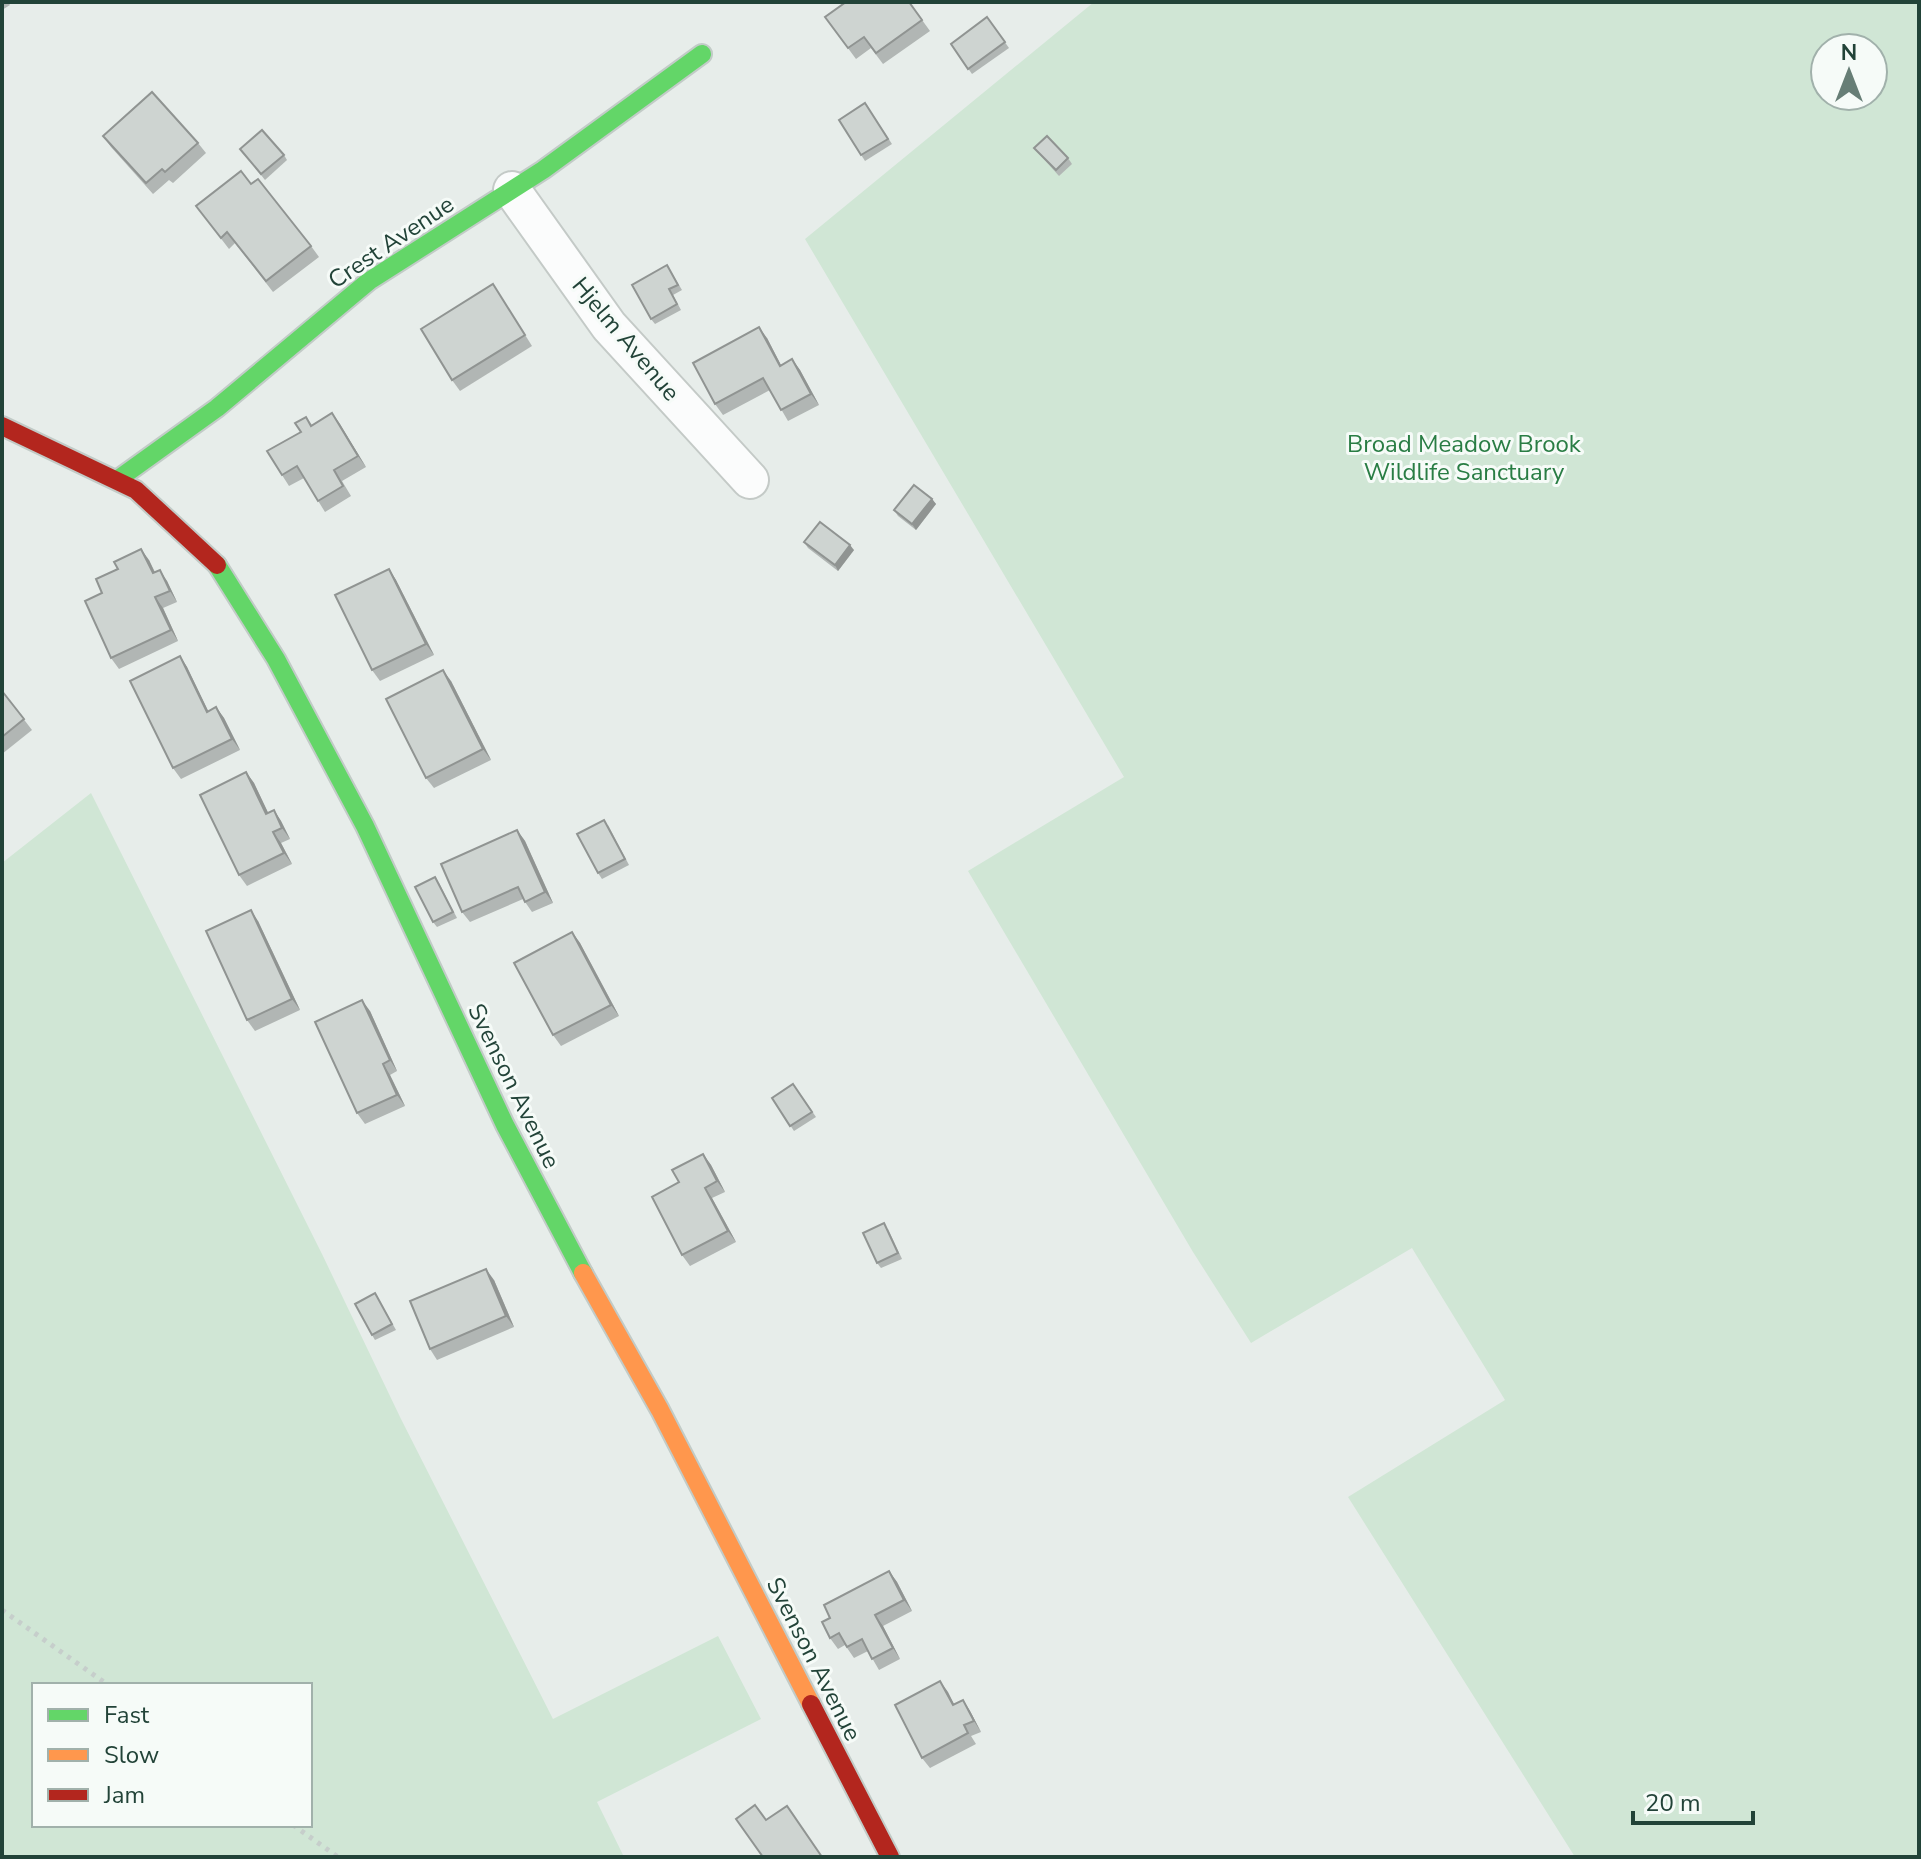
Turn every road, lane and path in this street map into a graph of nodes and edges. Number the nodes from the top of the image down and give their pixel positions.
1 (702, 54) dead end
2 (512, 190) junction
3 (2, 426) edge
4 (117, 480) junction
5 (750, 480) dead end
6 (2, 1610) edge
7 (105, 1683) edge
8 (296, 1827) edge
9 (338, 1857) edge
10 (890, 1857) edge

1 - 2 street, Crest Avenue
2 - 4 street, Crest Avenue
2 - 5 street, Hjelm Avenue
3 - 4 street, Svenson Avenue
4 - 10 street, Svenson Avenue
6 - 7 path
8 - 9 path

